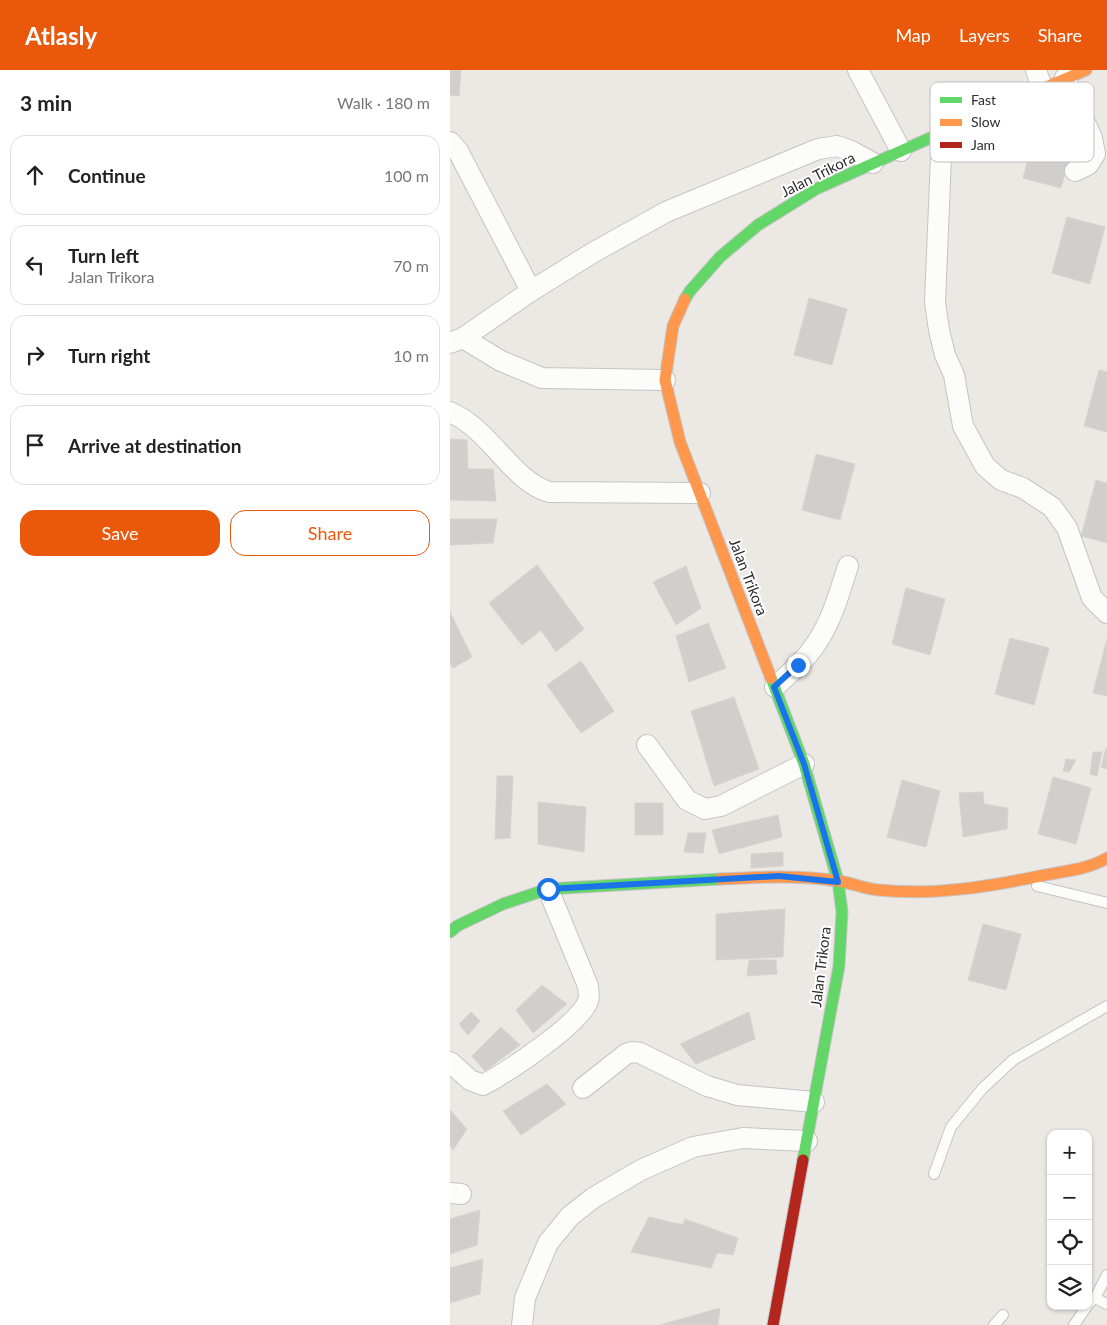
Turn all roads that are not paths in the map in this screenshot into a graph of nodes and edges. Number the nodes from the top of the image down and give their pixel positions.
1 (858, 70) edge
2 (1086, 70) edge
3 (1065, 78) junction
4 (1039, 79) edge
5 (1067, 82) edge
6 (930, 138) edge
7 (450, 142) edge
8 (901, 151) junction
9 (941, 162) edge
10 (1090, 162) edge
11 (873, 163) junction
12 (1075, 171) dead end
13 (531, 291) junction
14 (457, 340) edge
15 (665, 380) junction
16 (450, 412) edge
17 (700, 493) junction
18 (848, 566) dead end
19 (1107, 613) edge
20 (774, 687) junction
21 (647, 745) dead end
22 (804, 764) junction
23 (1107, 858) edge
24 (1017, 880) junction
25 (838, 882) junction
26 (548, 889) junction
27 (1107, 903) edge
28 (452, 924) edge
29 (1107, 1006) edge
30 (450, 1062) edge
31 (583, 1088) dead end
32 (814, 1102) junction
33 (807, 1141) junction
34 (934, 1174) dead end
35 (1107, 1275) edge
36 (1092, 1300) edge
37 (1092, 1303) edge
38 (1107, 1304) edge
39 (1085, 1310) edge
40 (1003, 1315) dead end
41 (522, 1325) edge
42 (773, 1325) edge
43 (994, 1325) edge
44 (1074, 1325) edge

1 - 8 street
2 - 3 street, Jalan Trikora
3 - 4 street, Jalan Trikora
3 - 5 street
6 - 8 street, Jalan Trikora
7 - 13 street
8 - 11 street, Jalan Trikora
9 - 19 street
10 - 12 street
11 - 13 street
11 - 15 street, Jalan Trikora
13 - 14 street
14 - 15 street
15 - 17 street, Jalan Trikora
16 - 17 street
17 - 20 street, Jalan Trikora
18 - 20 street
20 - 22 street, Jalan Trikora
21 - 22 street
22 - 25 street, Jalan Trikora
23 - 24 street
24 - 25 street
24 - 27 lane
25 - 26 street
25 - 32 street, Jalan Trikora
26 - 28 street
26 - 30 street
29 - 34 lane
31 - 32 street
32 - 33 street, Jalan Trikora
33 - 41 street
33 - 42 street, Jalan Trikora
35 - 36 lane
37 - 38 lane
39 - 44 lane
40 - 43 lane

